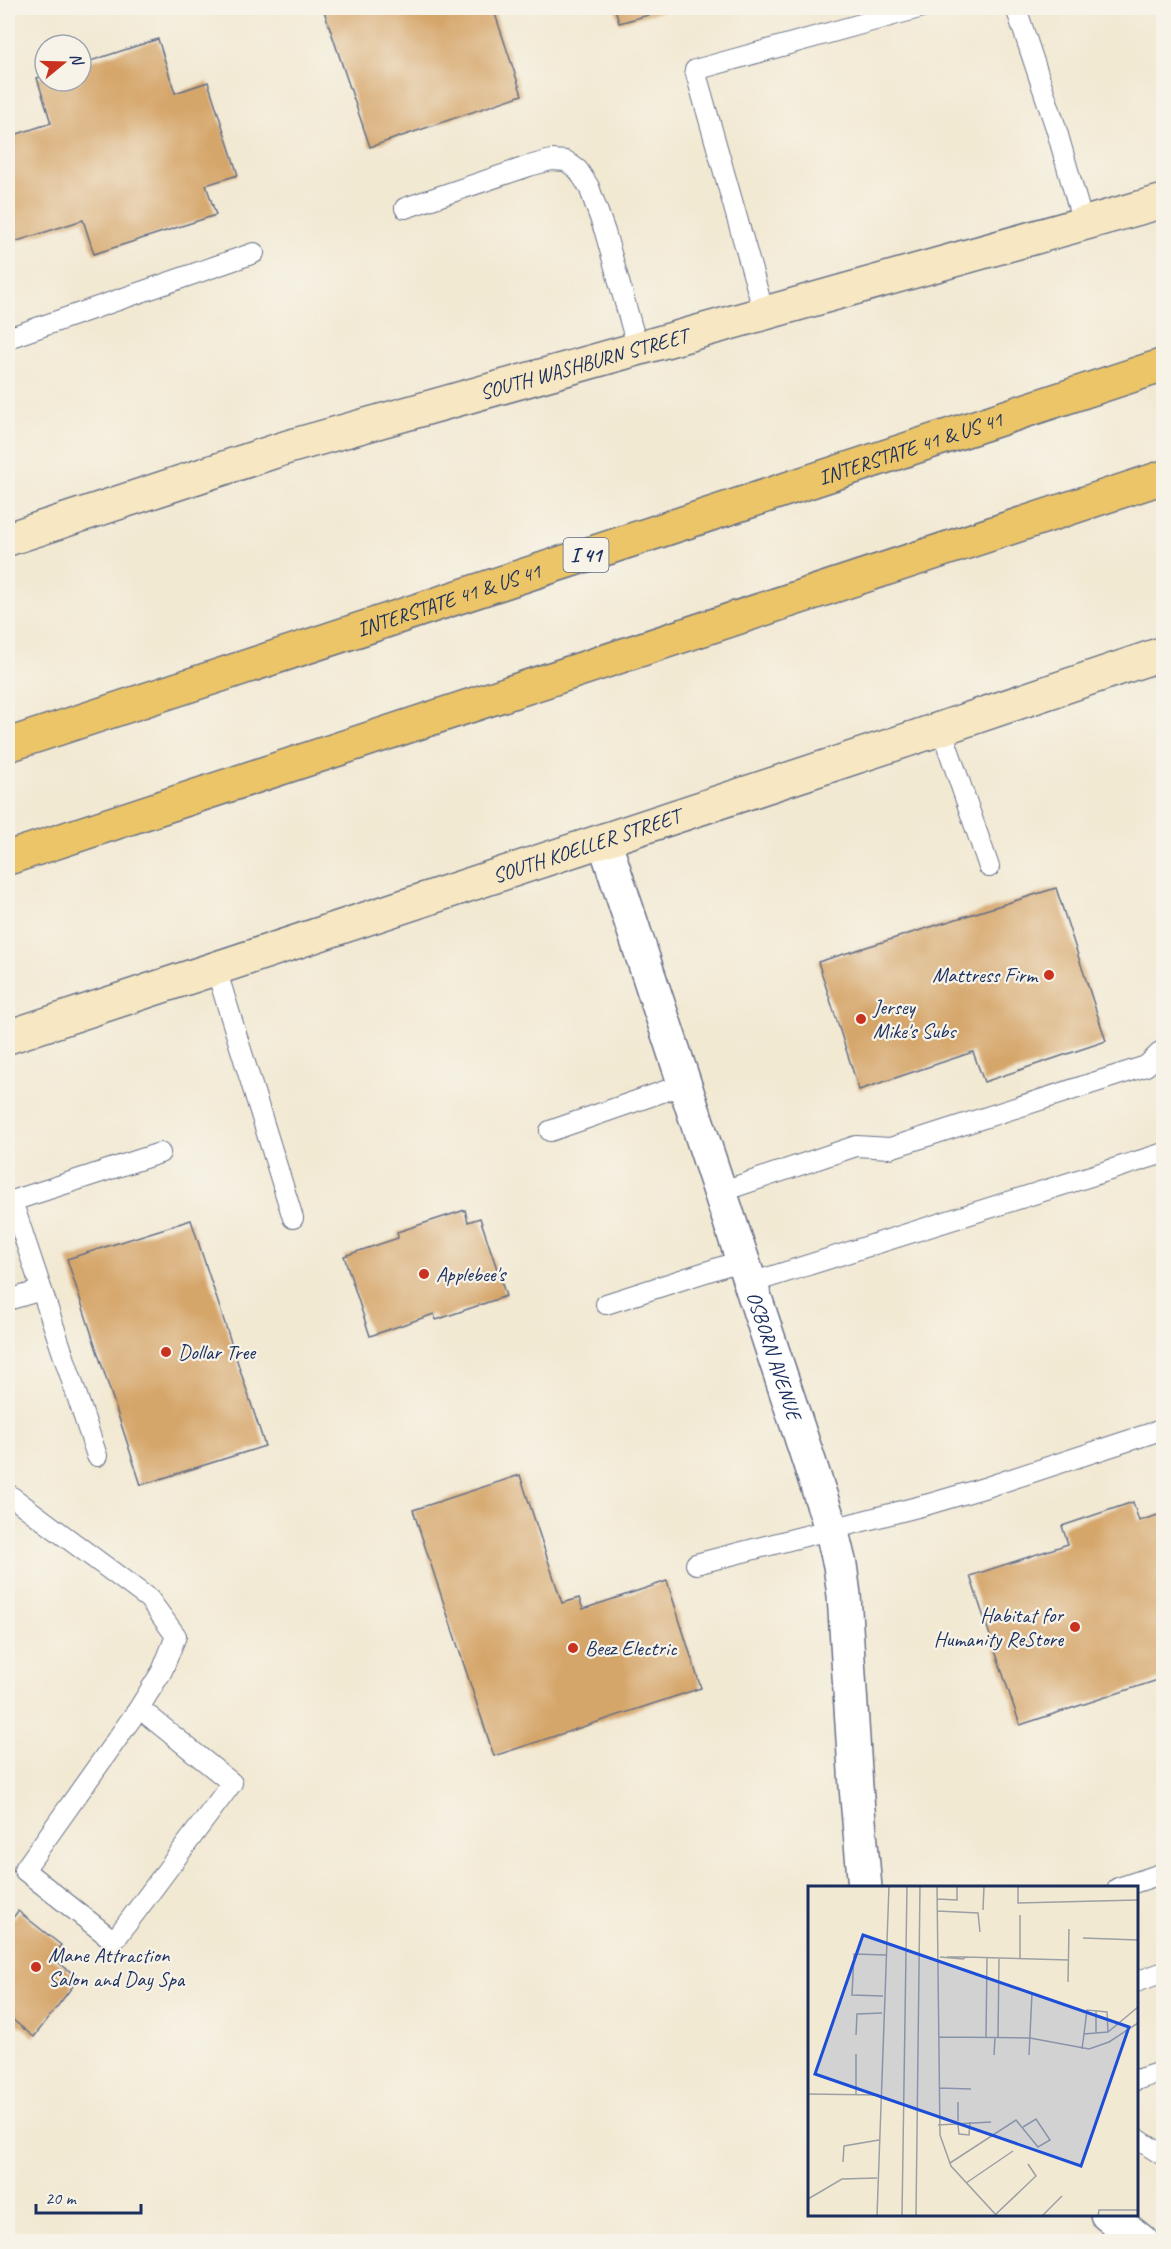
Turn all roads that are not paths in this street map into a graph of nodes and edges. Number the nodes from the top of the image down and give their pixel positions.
1 (919, 8) edge
2 (1016, 8) edge
3 (1164, 201) edge
4 (405, 208) dead end
5 (1083, 223) junction
6 (254, 253) dead end
7 (764, 313) junction
8 (8, 338) edge
9 (638, 348) junction
10 (1164, 365) edge
11 (1164, 477) edge
12 (8, 539) edge
13 (1164, 653) edge
14 (941, 728) junction
15 (8, 745) edge
16 (604, 840) junction
17 (8, 858) edge
18 (989, 867) dead end
19 (216, 969) junction
20 (8, 1037) edge
21 (1164, 1049) edge
22 (685, 1084) junction
23 (550, 1131) dead end
24 (160, 1153) dead end
25 (1164, 1153) edge
26 (720, 1192) junction
27 (10, 1202) edge
28 (293, 1218) dead end
29 (747, 1272) junction
30 (42, 1290) junction
31 (8, 1300) edge
32 (606, 1304) dead end
33 (1164, 1429) edge
34 (97, 1455) dead end
35 (8, 1494) edge
36 (831, 1528) junction
37 (696, 1564) dead end
38 (140, 1708) junction
39 (1164, 1873) edge
40 (865, 1886) edge
41 (1121, 1886) edge
42 (1164, 1972) edge
43 (1138, 1982) edge
44 (1164, 2071) edge
45 (1138, 2080) edge
46 (1138, 2139) edge
47 (1164, 2156) edge
48 (1110, 2216) edge
49 (1142, 2241) edge

1 - 7 lane
2 - 5 lane
3 - 5 street, SOUTH WASHBURN STREET
4 - 9 lane
5 - 7 street, SOUTH WASHBURN STREET
6 - 8 lane
7 - 9 street, SOUTH WASHBURN STREET
9 - 12 street, SOUTH WASHBURN STREET
10 - 15 highway, INTERSTATE 41 & US 41 / I 41
11 - 17 highway
13 - 14 street, SOUTH KOELLER STREET
14 - 16 street, SOUTH KOELLER STREET
14 - 18 lane
16 - 19 street, SOUTH KOELLER STREET
16 - 22 street, OSBORN AVENUE
19 - 20 street, SOUTH KOELLER STREET
19 - 28 lane
21 - 26 lane
22 - 23 lane
22 - 26 street, OSBORN AVENUE
24 - 27 lane
25 - 29 lane
26 - 29 street, OSBORN AVENUE
27 - 30 lane
29 - 32 lane
29 - 36 street, OSBORN AVENUE
30 - 31 lane
30 - 34 lane
33 - 36 lane
35 - 38 lane
36 - 37 lane
36 - 40 street, OSBORN AVENUE
38 - 38 lane
39 - 41 lane
42 - 43 lane
44 - 45 lane
46 - 47 lane
48 - 49 street

